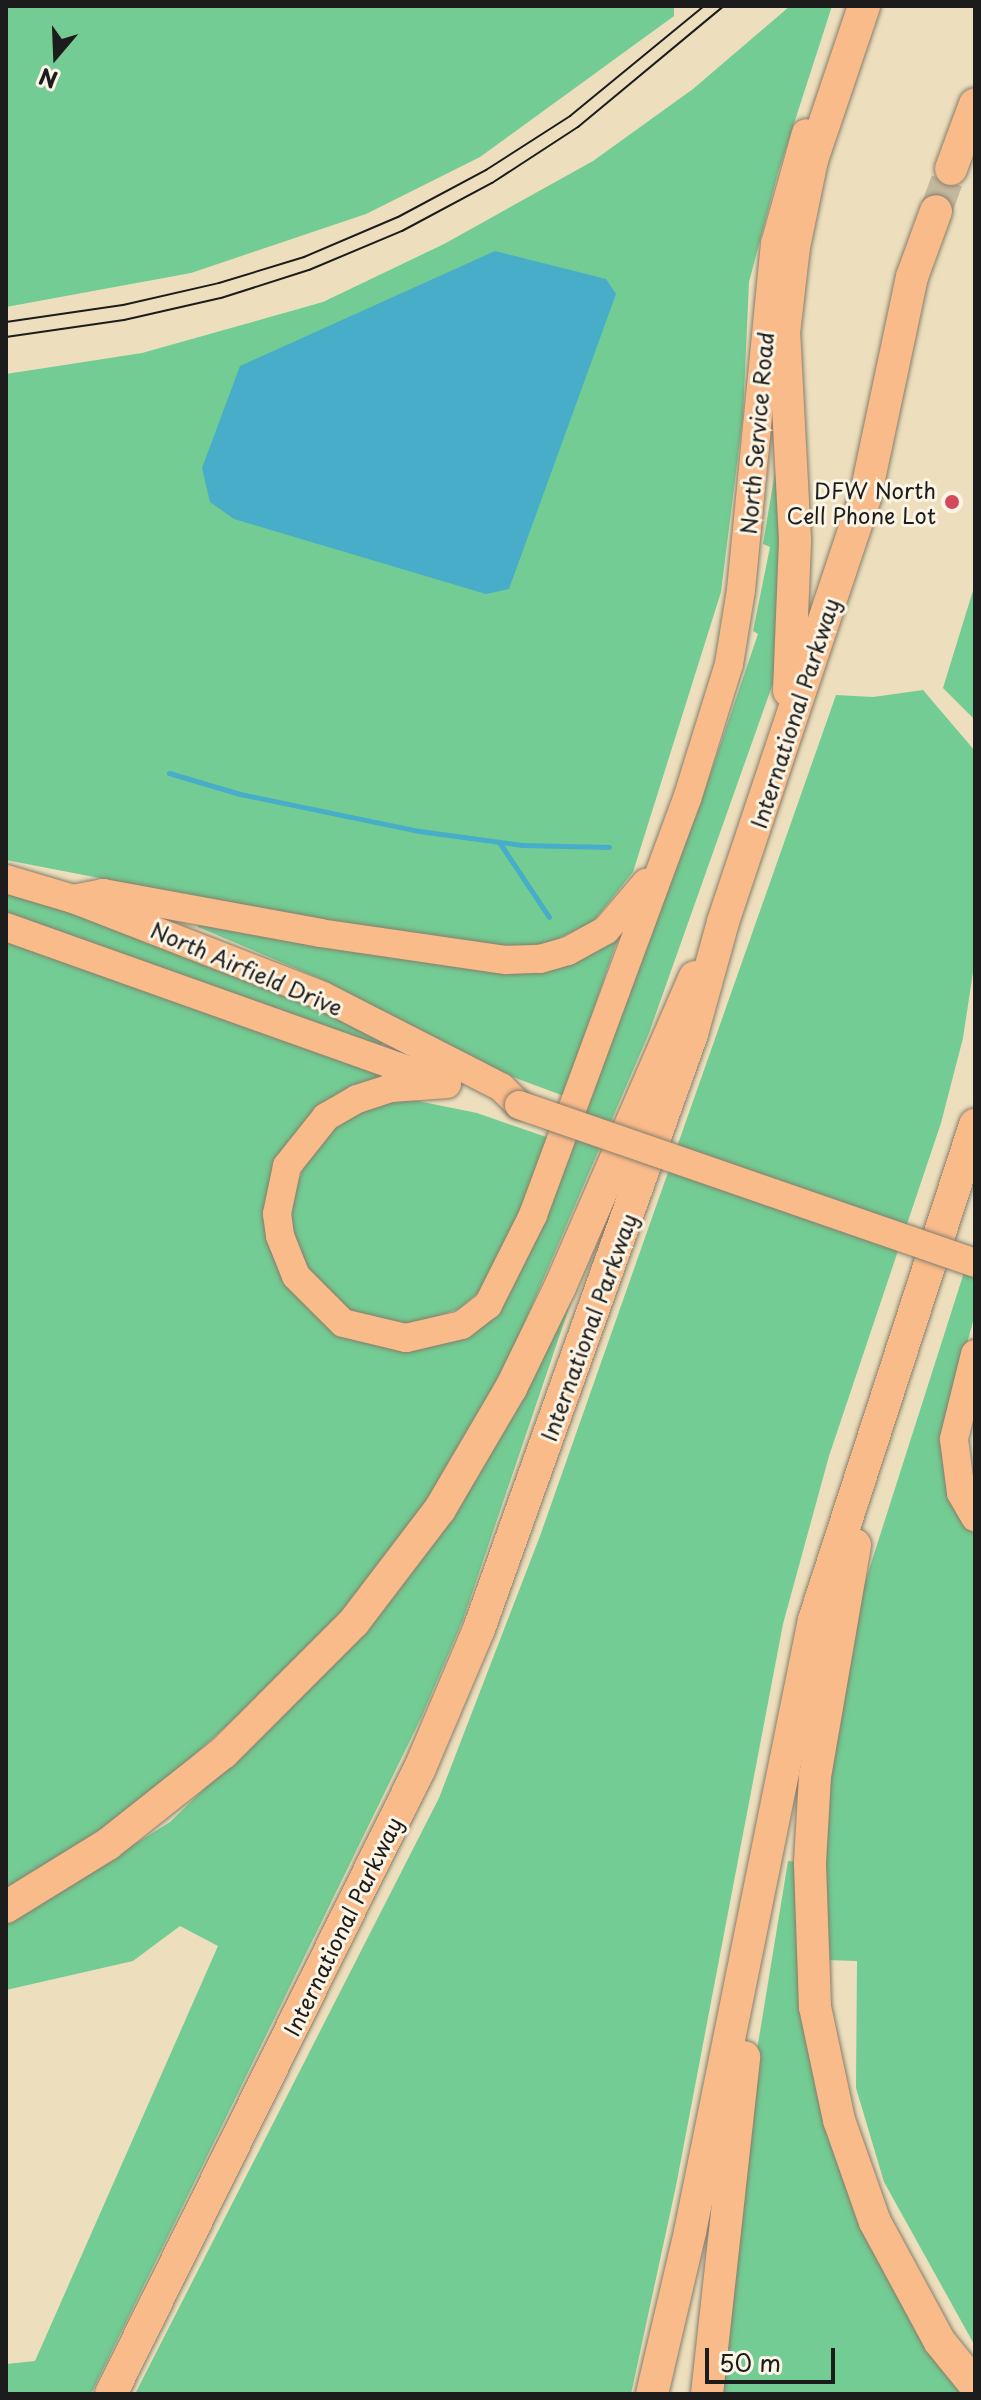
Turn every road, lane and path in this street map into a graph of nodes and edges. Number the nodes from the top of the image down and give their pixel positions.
1 (858, 10) edge
2 (975, 104) edge
3 (951, 169) tunnel mouth
4 (936, 211) tunnel mouth
5 (784, 746) junction
6 (663, 860) junction
7 (6, 879) edge
8 (73, 899) junction
9 (723, 922) junction
10 (6, 927) edge
11 (447, 1084) junction
12 (519, 1105) junction
13 (975, 1125) edge
14 (975, 1263) edge
15 (975, 1354) edge
16 (889, 1381) junction
17 (975, 1517) edge
18 (773, 1819) junction
19 (6, 1907) edge
20 (975, 2385) edge
21 (111, 2394) edge
22 (652, 2394) edge
23 (707, 2394) edge

1 - 5 highway
1 - 6 main road, North Service Road
2 - 3 highway
4 - 5 highway, International Parkway
5 - 9 highway, International Parkway
6 - 8 main road
6 - 11 main road, North Service Road
7 - 8 main road, North Airfield Drive
8 - 12 main road, North Airfield Drive
9 - 19 highway
9 - 21 highway, International Parkway
10 - 11 main road, North Airfield Drive
11 - 12 main road, North Airfield Drive
12 - 14 main road, North Airfield Drive, bridge
13 - 16 highway
15 - 17 main road
16 - 18 highway
16 - 20 highway
18 - 22 highway
18 - 23 highway

